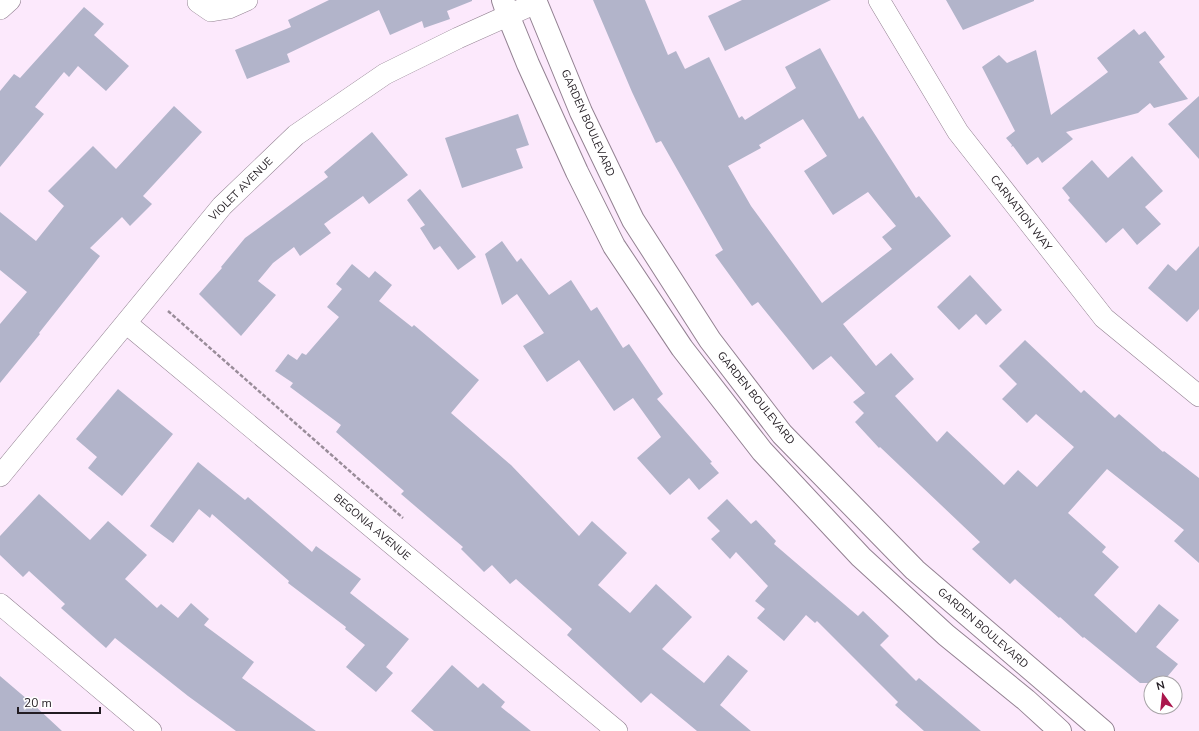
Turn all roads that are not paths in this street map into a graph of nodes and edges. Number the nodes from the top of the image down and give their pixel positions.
1 (10, 0) edge
2 (198, 0) edge
3 (247, 0) edge
4 (880, 0) edge
5 (535, 2) edge
6 (505, 8) edge
7 (0, 9) edge
8 (126, 323) junction
9 (1199, 396) edge
10 (0, 476) edge
11 (0, 604) edge
12 (151, 731) edge
13 (617, 731) edge
14 (1060, 731) edge
15 (1103, 731) edge

1 - 7 street
2 - 3 street
4 - 9 street, CARNATION WAY
5 - 6 street, VIOLET AVENUE
5 - 15 street, GARDEN BOULEVARD
6 - 8 street, VIOLET AVENUE
6 - 14 street
8 - 10 street, VIOLET AVENUE
8 - 13 street, BEGONIA AVENUE
11 - 12 street

